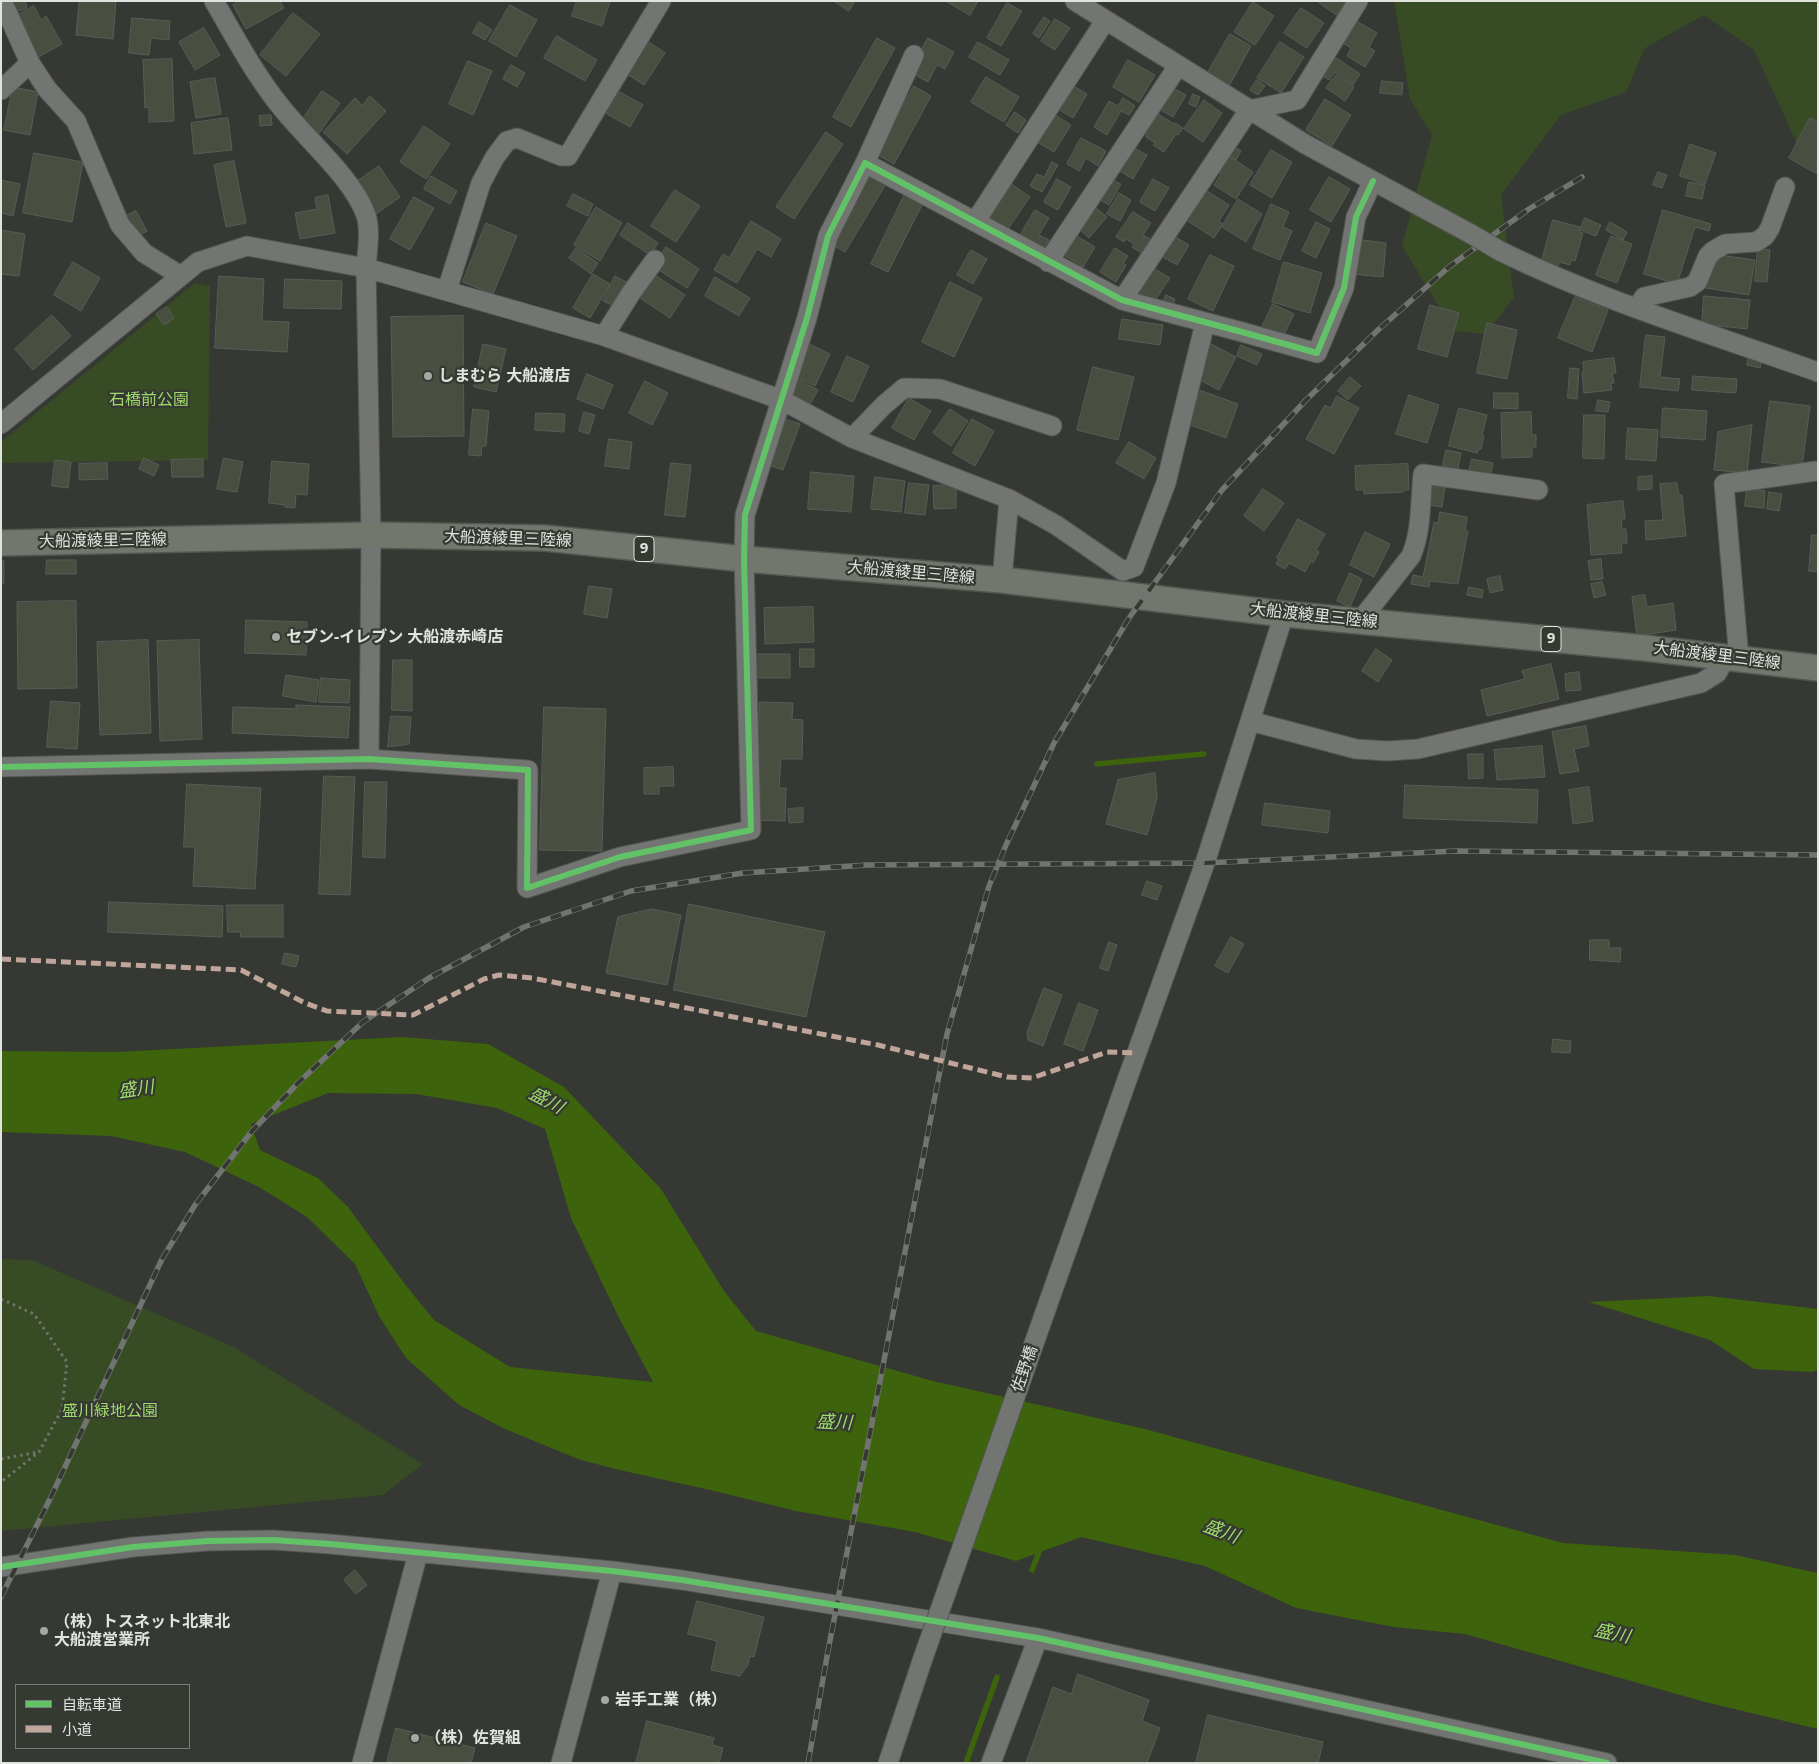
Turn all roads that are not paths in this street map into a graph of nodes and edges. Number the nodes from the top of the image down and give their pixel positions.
1 (2, 1) edge
2 (214, 1) edge
3 (661, 1) edge
4 (1075, 1) edge
5 (1358, 1) edge
6 (1105, 21) junction
7 (914, 54) dead end
8 (30, 63) junction
9 (1178, 66) junction
10 (1, 90) edge
11 (1249, 110) junction
12 (865, 163) junction
13 (1374, 181) junction
14 (1785, 186) dead end
15 (975, 222) junction
16 (655, 260) dead end
17 (1048, 262) junction
18 (366, 268) junction
19 (181, 276) junction
20 (447, 290) junction
21 (1122, 300) junction
22 (1637, 308) junction
23 (1205, 323) junction
24 (604, 336) junction
25 (1818, 372) edge
26 (782, 400) junction
27 (1, 424) edge
28 (1052, 426) dead end
29 (852, 438) junction
30 (1816, 470) dead end
31 (1538, 490) dead end
32 (1009, 500) junction
33 (371, 535) junction
34 (1, 543) edge
35 (744, 559) junction
36 (1002, 580) junction
37 (1284, 614) junction
38 (1360, 621) junction
39 (1732, 658) junction
40 (1818, 668) edge
41 (1250, 721) junction
42 (369, 759) junction
43 (1, 767) edge
44 (418, 1553) junction
45 (1, 1567) edge
46 (612, 1571) junction
47 (1038, 1638) junction
48 (362, 1763) edge
49 (561, 1763) edge
50 (888, 1763) edge
51 (992, 1763) edge
52 (1607, 1763) edge

1 - 8 street
2 - 18 street
3 - 20 street
4 - 6 street
5 - 11 street
6 - 9 street
6 - 15 street
7 - 12 street
8 - 10 street
8 - 19 street
9 - 11 street
9 - 17 street
11 - 13 street
11 - 21 street
12 - 15 street
12 - 26 street
13 - 22 street, bridge
13 - 23 street
14 - 22 street
15 - 17 street
16 - 24 street
17 - 21 street
18 - 19 street
18 - 20 street
18 - 33 street
19 - 27 street
20 - 24 street
21 - 23 street
22 - 25 street
23 - 32 street
24 - 26 street
26 - 29 street
26 - 35 street
28 - 29 street
29 - 32 street
30 - 39 street
31 - 38 street
32 - 36 street
33 - 34 main road, 大船渡綾里三陸線 / 9
33 - 35 main road, 大船渡綾里三陸線 / 9
33 - 42 street
35 - 36 main road, 大船渡綾里三陸線 / 9
35 - 42 street
36 - 37 main road, 大船渡綾里三陸線 / 9
37 - 38 main road, 大船渡綾里三陸線 / 9
37 - 41 street, 佐野橋
38 - 39 main road, 大船渡綾里三陸線 / 9
39 - 40 main road, 大船渡綾里三陸線 / 9
39 - 41 street
41 - 50 street, 佐野橋, bridge
42 - 43 street
44 - 45 street
44 - 46 street
44 - 48 street
46 - 47 street
46 - 49 street
47 - 51 street
47 - 52 street

